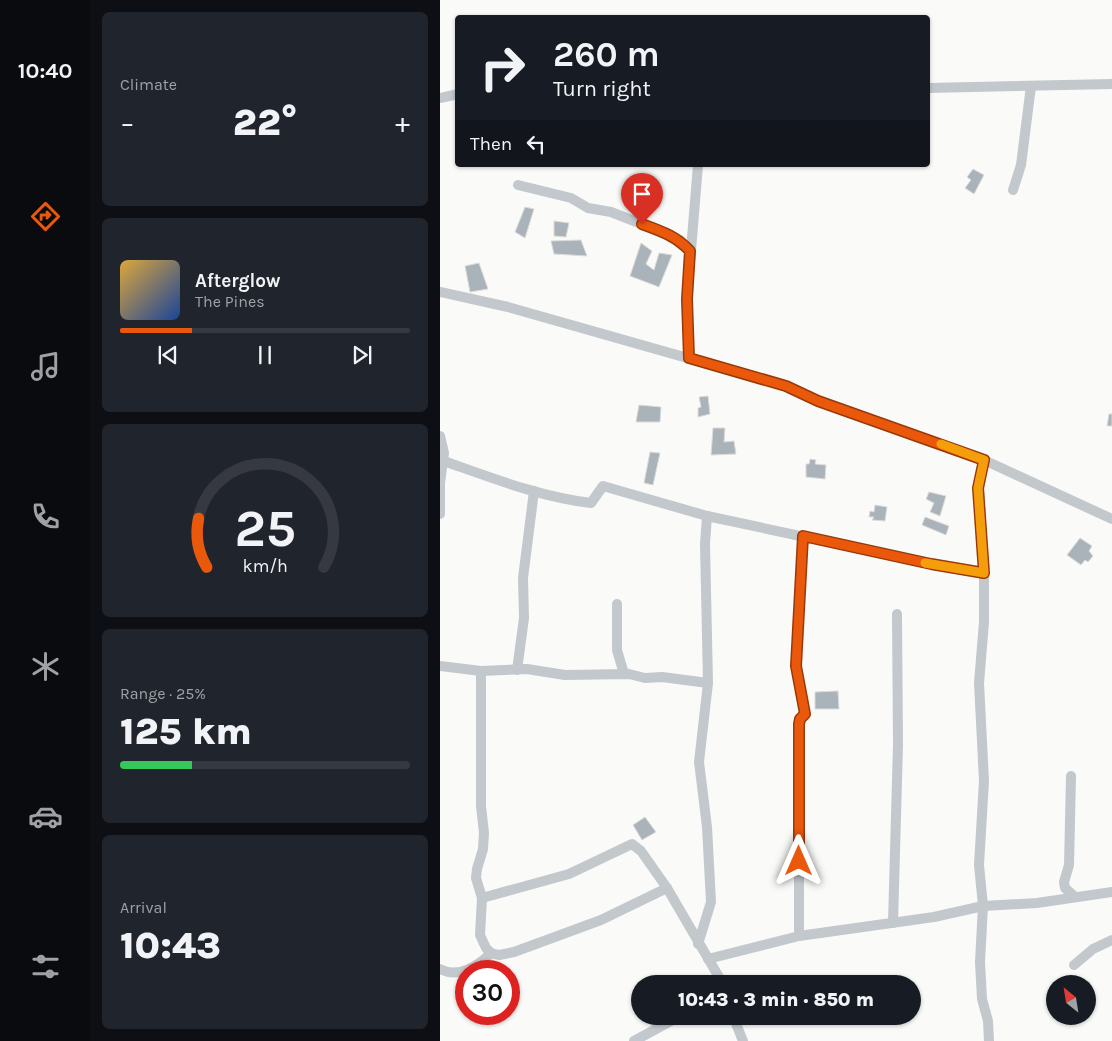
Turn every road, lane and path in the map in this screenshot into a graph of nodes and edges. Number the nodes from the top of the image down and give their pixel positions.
1 (1112, 84) edge
2 (1031, 86) junction
3 (930, 88) edge
4 (455, 95) edge
5 (440, 98) edge
6 (698, 167) edge
7 (518, 185) dead end
8 (1013, 190) dead end
9 (690, 251) junction
10 (440, 292) edge
11 (689, 358) junction
12 (440, 436) edge
13 (984, 460) junction
14 (444, 461) junction
15 (534, 491) junction
16 (440, 514) edge
17 (707, 516) junction
18 (1112, 519) edge
19 (803, 536) junction
20 (984, 573) junction
21 (617, 604) dead end
22 (897, 614) dead end
23 (440, 666) edge
24 (517, 670) junction
25 (481, 671) junction
26 (624, 674) junction
27 (708, 683) junction
28 (1070, 776) dead end
29 (667, 888) junction
30 (1112, 892) edge
31 (1074, 896) junction
32 (482, 898) junction
33 (983, 906) junction
34 (893, 922) junction
35 (799, 936) junction
36 (1112, 940) edge
37 (698, 944) junction
38 (491, 953) junction
39 (708, 959) junction
40 (1074, 964) dead end
41 (440, 969) edge
42 (718, 975) edge
43 (663, 1025) edge
44 (737, 1025) edge
45 (634, 1041) edge
46 (743, 1041) edge
47 (990, 1041) edge

1 - 2 street
2 - 3 street
2 - 8 street
4 - 5 street
6 - 9 street
7 - 9 street
9 - 11 street
10 - 11 street
11 - 13 street
12 - 14 street
13 - 18 street
13 - 20 street
14 - 15 street
14 - 16 street
15 - 17 street
15 - 24 street
17 - 19 street
17 - 27 street
19 - 20 street
19 - 35 street
20 - 33 street
21 - 26 street
22 - 34 street
23 - 25 street
24 - 25 street
24 - 26 street
25 - 32 street
26 - 27 street
27 - 37 street
28 - 31 street
29 - 32 street
29 - 37 street
29 - 38 street
30 - 31 street
31 - 33 street
32 - 38 street
33 - 34 street
33 - 47 street
34 - 35 street
35 - 39 street
36 - 40 street
37 - 39 street
38 - 41 street
39 - 42 street
43 - 45 street
44 - 46 street

